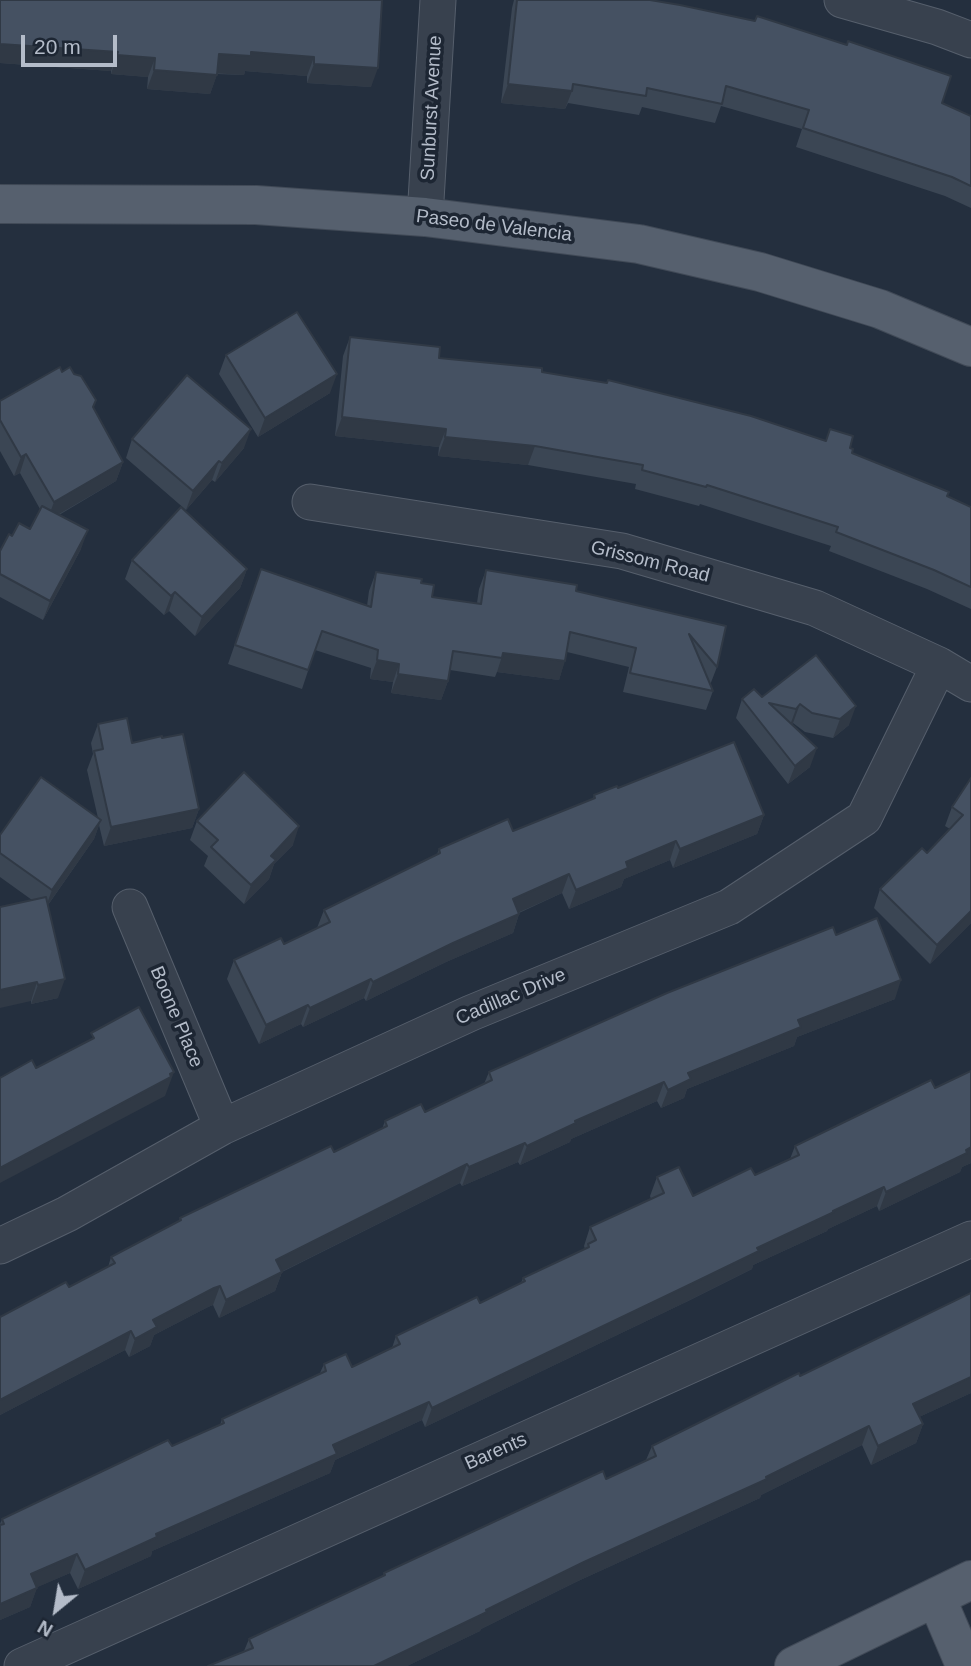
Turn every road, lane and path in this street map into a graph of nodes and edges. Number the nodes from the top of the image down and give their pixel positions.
1 (438, 0) edge
2 (842, 0) edge
3 (971, 40) edge
4 (0, 204) edge
5 (425, 217) junction
6 (971, 347) edge
7 (310, 502) dead end
8 (939, 665) junction
9 (971, 684) edge
10 (130, 907) dead end
11 (222, 1127) junction
12 (971, 1239) edge
13 (0, 1246) edge
14 (971, 1580) edge
15 (936, 1597) junction
16 (971, 1662) edge
17 (22, 1666) edge
18 (794, 1666) edge
19 (964, 1666) edge

1 - 5 street, Sunburst Avenue
2 - 3 street
4 - 5 main road, Paseo de Valencia
5 - 6 main road, Paseo de Valencia
7 - 8 street, Grissom Road
8 - 9 street, Grissom Road
8 - 11 street, Cadillac Drive
10 - 11 street, Boone Place
11 - 13 street, Cadillac Drive
12 - 17 street, Barents
14 - 15 main road
15 - 18 main road
15 - 19 main road
16 - 19 main road

